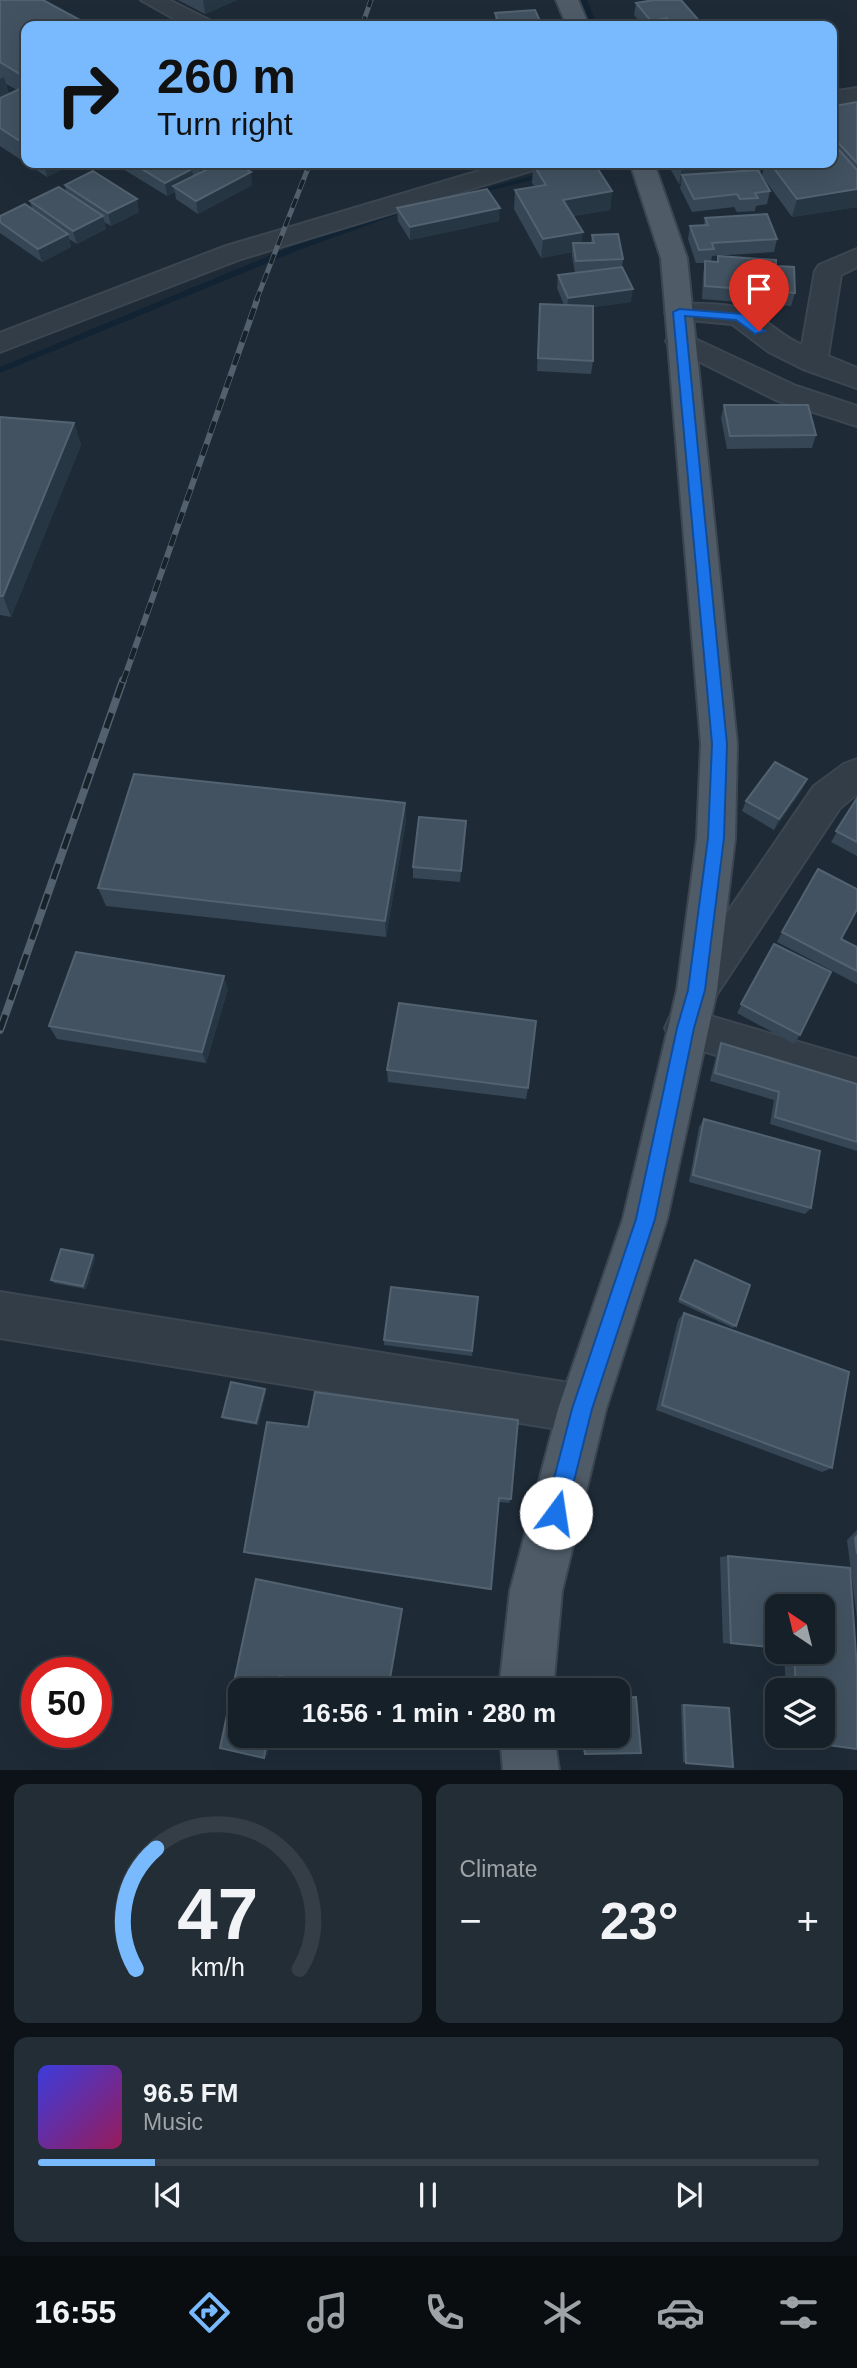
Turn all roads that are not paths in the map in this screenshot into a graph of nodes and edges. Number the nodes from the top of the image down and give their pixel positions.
1 (152, 0) edge
2 (567, 0) edge
3 (193, 21) edge
4 (576, 21) edge
5 (857, 94) edge
6 (837, 98) edge
7 (644, 168) edge
8 (474, 169) edge
9 (857, 257) edge
10 (680, 327) junction
11 (0, 343) edge
12 (813, 363) junction
13 (857, 379) edge
14 (857, 416) edge
15 (857, 774) edge
16 (691, 1009) junction
17 (857, 1079) edge
18 (0, 1315) edge
19 (582, 1409) junction
20 (527, 1678) edge
21 (528, 1748) edge
22 (531, 1769) edge

1 - 3 street
2 - 4 main road
5 - 6 street
7 - 10 main road
8 - 11 street
9 - 12 street
10 - 12 street
10 - 14 street
10 - 16 main road
12 - 13 street
15 - 16 street
16 - 17 street
16 - 19 main road
18 - 19 street
19 - 20 main road
21 - 22 main road

